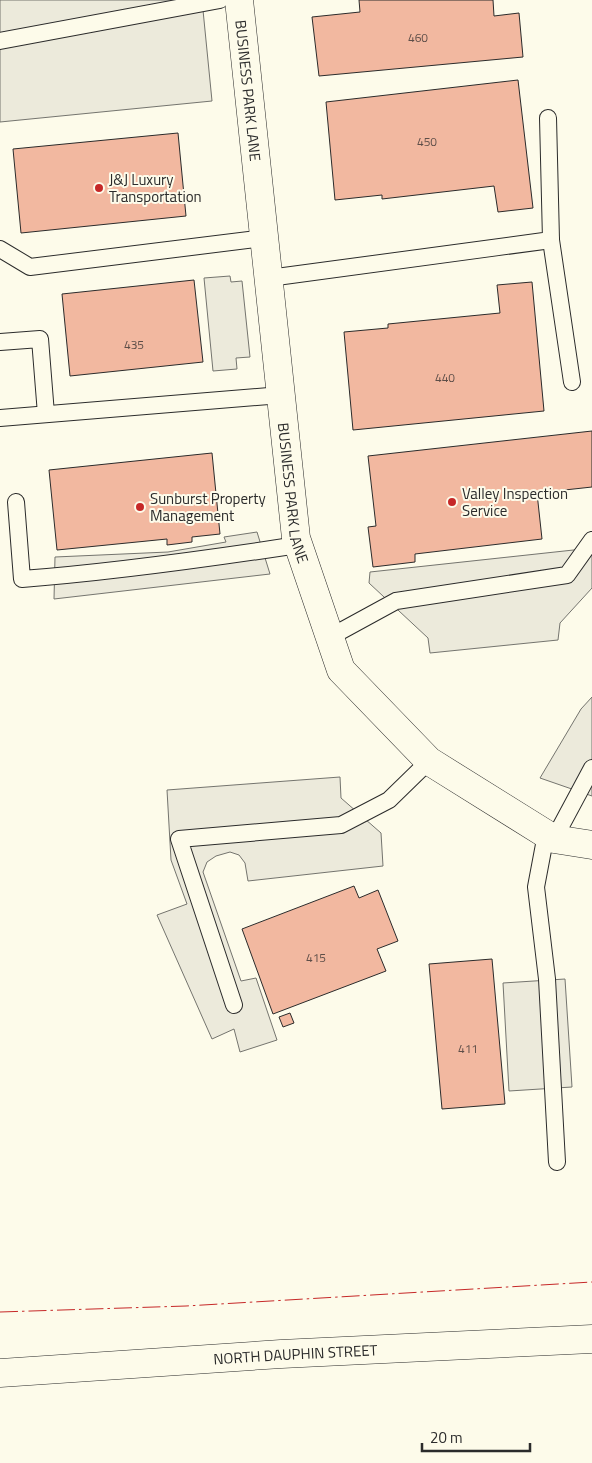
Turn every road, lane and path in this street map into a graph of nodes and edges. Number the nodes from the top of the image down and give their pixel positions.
1 (220, 0) edge
2 (239, 0) edge
3 (0, 41) edge
4 (548, 118) dead end
5 (264, 238) junction
6 (551, 240) junction
7 (0, 249) edge
8 (269, 278) junction
9 (0, 342) edge
10 (572, 382) dead end
11 (281, 395) junction
12 (46, 414) junction
13 (0, 418) edge
14 (16, 502) dead end
15 (592, 540) edge
16 (298, 545) junction
17 (330, 638) junction
18 (429, 761) junction
19 (592, 768) edge
20 (550, 837) junction
21 (592, 845) edge
22 (234, 1005) dead end
23 (556, 1162) dead end
24 (592, 1339) edge
25 (0, 1372) edge

1 - 3 lane
2 - 5 street, BUSINESS PARK LANE
4 - 6 lane
5 - 7 lane
5 - 8 street, BUSINESS PARK LANE
6 - 8 lane
6 - 10 lane
8 - 11 street, BUSINESS PARK LANE
9 - 12 lane
11 - 12 lane
11 - 16 street, BUSINESS PARK LANE
12 - 13 lane
14 - 16 lane
15 - 17 lane
16 - 17 street, BUSINESS PARK LANE
17 - 18 street, BUSINESS PARK LANE
18 - 20 street, BUSINESS PARK LANE
18 - 22 lane
19 - 20 lane
20 - 21 street, BUSINESS PARK LANE
20 - 23 lane
24 - 25 street, NORTH DAUPHIN STREET

